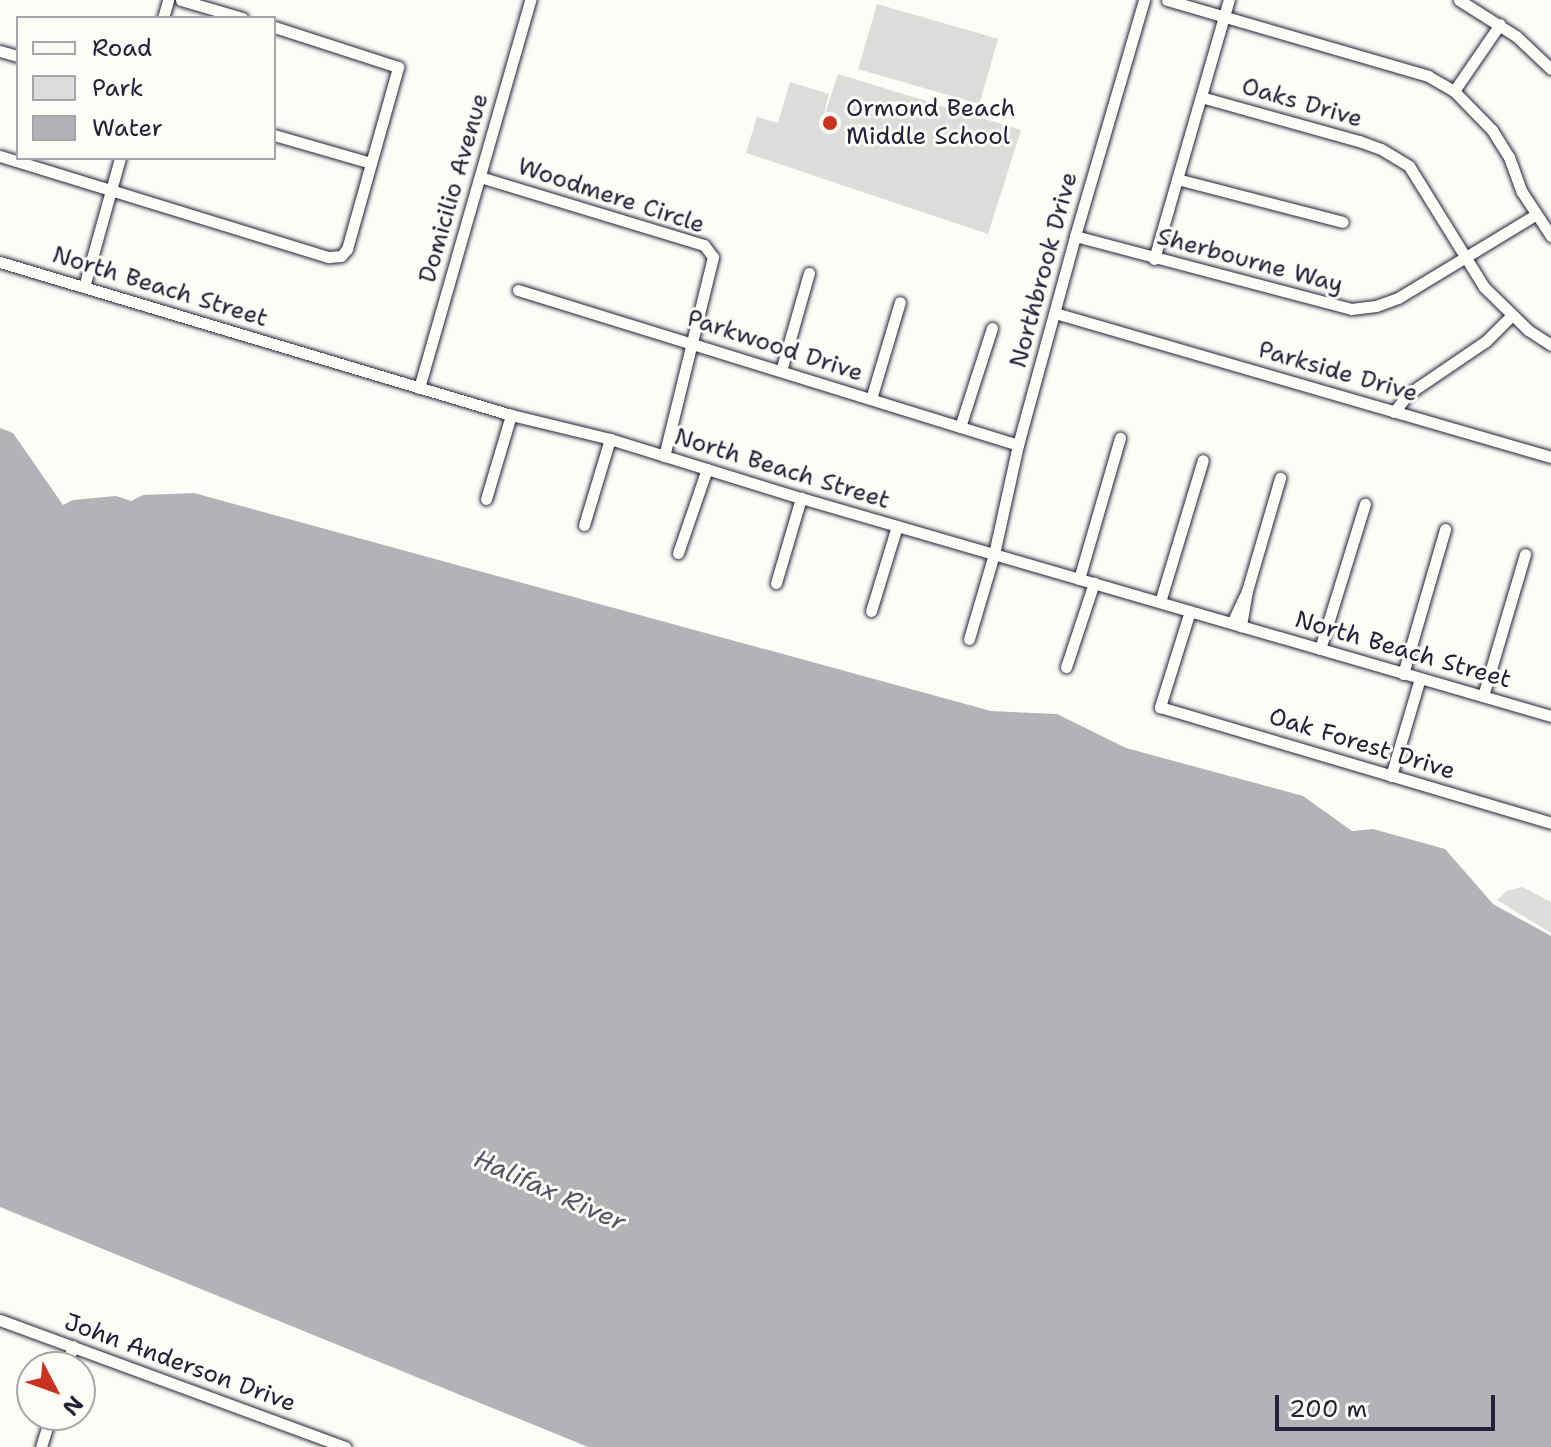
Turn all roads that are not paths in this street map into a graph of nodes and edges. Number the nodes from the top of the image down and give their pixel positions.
1 (181, 0) edge
2 (529, 0) edge
3 (1144, 0) edge
4 (1167, 0) edge
5 (1229, 0) edge
6 (1459, 0) edge
7 (235, 16) edge
8 (1224, 16) junction
9 (1500, 24) junction
10 (276, 28) edge
11 (1551, 69) edge
12 (1454, 91) junction
13 (1201, 97) junction
14 (276, 136) edge
15 (0, 156) edge
16 (119, 160) edge
17 (371, 163) junction
18 (480, 177) junction
19 (1177, 179) junction
20 (111, 189) junction
21 (1535, 215) junction
22 (1343, 222) dead end
23 (1075, 236) junction
24 (1551, 236) edge
25 (1154, 259) junction
26 (1464, 259) junction
27 (0, 262) edge
28 (809, 273) dead end
29 (84, 287) junction
30 (518, 290) dead end
31 (900, 302) dead end
32 (1055, 313) junction
33 (1512, 315) junction
34 (992, 328) dead end
35 (694, 343) junction
36 (1551, 345) edge
37 (781, 371) junction
38 (419, 388) junction
39 (871, 399) junction
40 (1394, 412) junction
41 (511, 415) junction
42 (960, 427) junction
43 (1120, 438) dead end
44 (610, 439) junction
45 (1018, 445) junction
46 (664, 456) junction
47 (1551, 457) edge
48 (1203, 460) dead end
49 (707, 469) junction
50 (1280, 478) dead end
51 (801, 498) junction
52 (486, 499) dead end
53 (1365, 504) dead end
54 (584, 525) dead end
55 (897, 526) junction
56 (1445, 529) dead end
57 (678, 553) dead end
58 (994, 554) junction
59 (1525, 554) dead end
60 (1079, 579) junction
61 (776, 583) dead end
62 (1094, 583) junction
63 (1160, 602) junction
64 (871, 611) dead end
65 (1190, 611) junction
66 (1236, 625) junction
67 (969, 639) dead end
68 (1320, 649) junction
69 (1066, 667) dead end
70 (1403, 674) junction
71 (1420, 678) junction
72 (1483, 696) junction
73 (1551, 716) edge
74 (1391, 776) junction
75 (1551, 823) edge
76 (0, 1320) edge
77 (73, 1346) junction
78 (71, 1351) edge
79 (329, 1444) edge
80 (345, 1447) edge

1 - 7 street
2 - 18 street, Domicilio Avenue
3 - 23 street, Northbrook Drive
4 - 8 street
5 - 8 street
6 - 9 street
8 - 12 street
8 - 13 street
9 - 11 street
9 - 12 street
10 - 17 street
12 - 21 street
13 - 19 street
13 - 26 street, Oaks Drive
14 - 17 street
15 - 20 street
16 - 20 street
17 - 20 street
18 - 35 street, Woodmere Circle
18 - 38 street, Domicilio Avenue
19 - 22 street
19 - 25 street
20 - 29 street
21 - 24 street
21 - 26 street, Sherbourne Way
23 - 25 street, Sherbourne Way
23 - 32 street, Northbrook Drive
25 - 26 street, Sherbourne Way
26 - 33 street
27 - 29 street, North Beach Street
28 - 37 street
29 - 38 street, North Beach Street
30 - 35 street, Parkwood Drive
31 - 39 street
32 - 40 street, Parkside Drive
32 - 45 street, Northbrook Drive
33 - 36 street
33 - 40 street
34 - 42 street
35 - 37 street, Parkwood Drive
35 - 46 street, Woodmere Circle
37 - 39 street, Parkwood Drive
38 - 41 street, North Beach Street
39 - 42 street, Parkwood Drive
40 - 47 street, Parkside Drive
41 - 44 street, North Beach Street
41 - 52 street
42 - 45 street, Parkwood Drive
43 - 60 street
44 - 46 street, North Beach Street
44 - 54 street
45 - 58 street, Northbrook Drive
46 - 49 street, North Beach Street
48 - 63 street
49 - 51 street, North Beach Street
49 - 57 street
50 - 66 street
51 - 55 street, North Beach Street
51 - 61 street
53 - 68 street
55 - 58 street, North Beach Street
55 - 64 street
56 - 70 street
58 - 60 street, North Beach Street
58 - 67 street, Northbrook Drive
59 - 72 street
60 - 62 street, North Beach Street
62 - 63 street, North Beach Street
62 - 69 street
63 - 65 street, North Beach Street
65 - 66 street, North Beach Street
65 - 74 street, Oak Forest Drive
66 - 68 street, North Beach Street
68 - 70 street, North Beach Street
70 - 71 street, North Beach Street
71 - 72 street, North Beach Street
71 - 74 street
72 - 73 street, North Beach Street
74 - 75 street, Oak Forest Drive
76 - 77 street, John Anderson Drive
77 - 78 street
77 - 79 street, John Anderson Drive
79 - 80 street, John Anderson Drive

